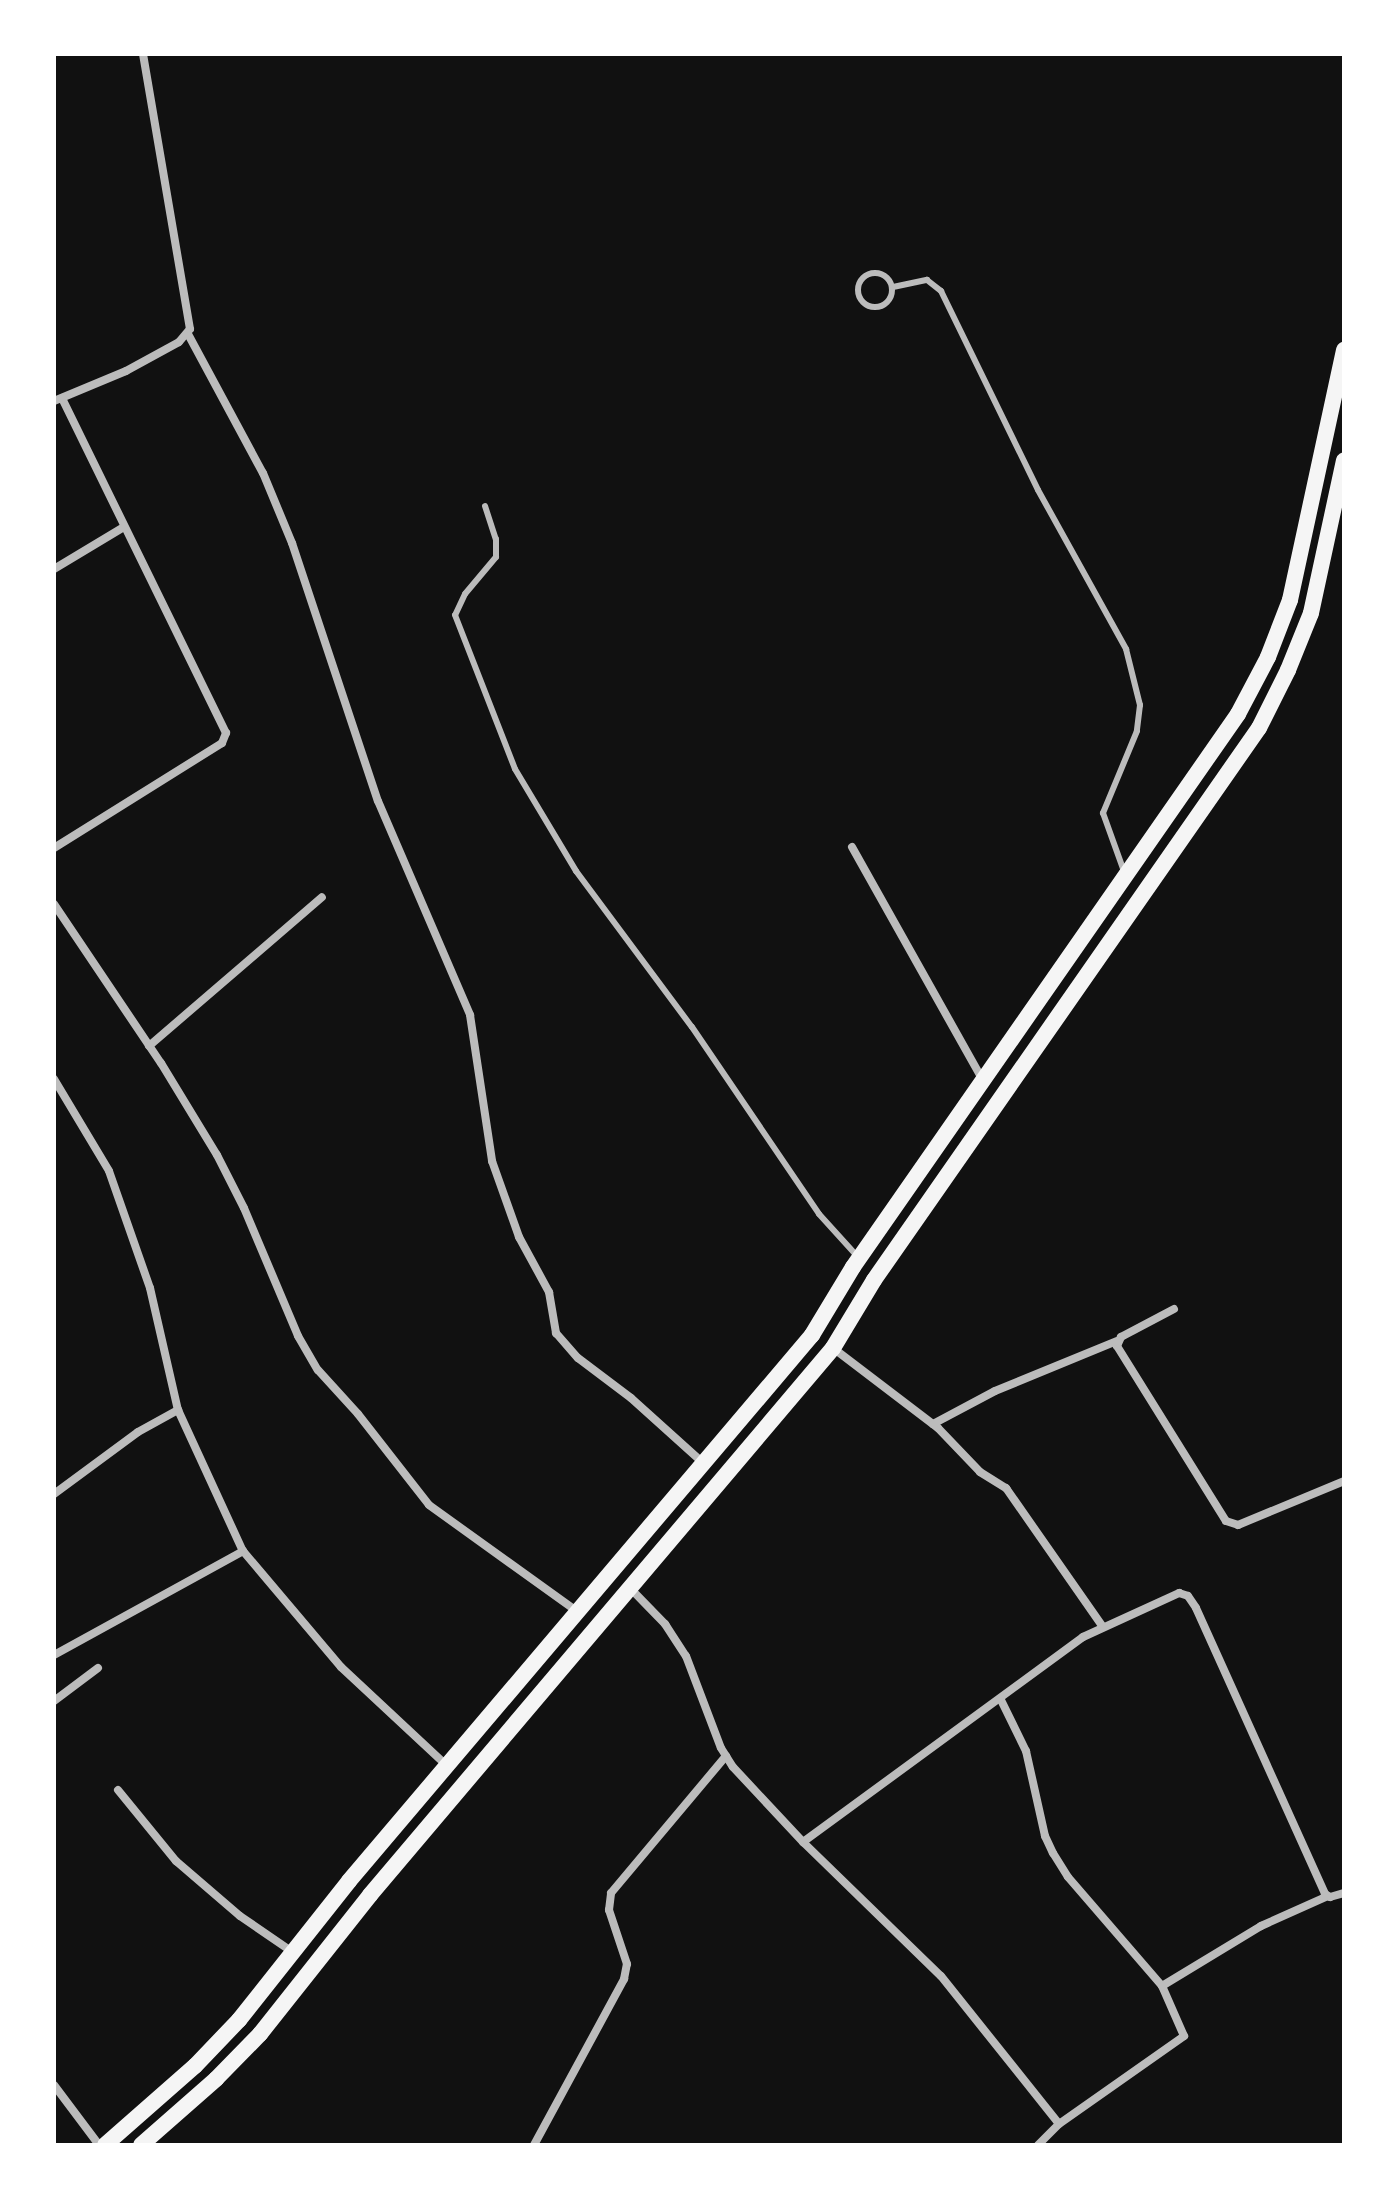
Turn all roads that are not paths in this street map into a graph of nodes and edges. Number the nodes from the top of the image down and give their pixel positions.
1 (143, 54) edge
2 (893, 287) junction
3 (188, 334) junction
4 (1344, 350) edge
5 (58, 400) edge
6 (1344, 461) edge
7 (485, 506) dead end
8 (124, 527) junction
9 (54, 569) edge
10 (852, 847) dead end
11 (54, 848) edge
12 (1127, 877) junction
13 (322, 897) dead end
14 (54, 904) edge
15 (149, 1046) junction
16 (54, 1079) edge
17 (984, 1081) junction
18 (859, 1258) junction
19 (1174, 1309) dead end
20 (1117, 1341) junction
21 (833, 1348) junction
22 (178, 1410) junction
23 (933, 1424) junction
24 (702, 1462) junction
25 (1344, 1481) edge
26 (54, 1494) edge
27 (243, 1551) junction
28 (629, 1587) junction
29 (578, 1612) junction
30 (1103, 1627) junction
31 (54, 1655) edge
32 (98, 1668) dead end
33 (1001, 1700) junction
34 (54, 1701) edge
35 (726, 1756) junction
36 (448, 1767) junction
37 (118, 1790) dead end
38 (803, 1842) junction
39 (1344, 1893) edge
40 (1328, 1896) junction
41 (295, 1953) junction
42 (1162, 1986) junction
43 (54, 2085) edge
44 (1059, 2124) junction
45 (102, 2145) edge
46 (141, 2145) edge
47 (534, 2145) edge
48 (1038, 2145) edge

1 - 3 street
2 - 2 lane
2 - 12 lane
3 - 5 street
3 - 24 street
4 - 12 main road
5 - 8 street
6 - 21 main road
7 - 18 lane
8 - 9 street
8 - 11 street
10 - 17 street
12 - 17 main road
13 - 15 street
14 - 15 street
15 - 29 street
16 - 22 street
17 - 18 main road
18 - 24 main road
19 - 20 street
20 - 23 street
20 - 25 street
21 - 23 street
21 - 28 main road
22 - 26 street
22 - 27 street
23 - 30 street
24 - 29 main road
27 - 31 street
27 - 36 street
28 - 35 street
28 - 46 main road
29 - 36 main road
30 - 33 street
30 - 40 street
32 - 34 street
33 - 38 street
33 - 42 street
35 - 38 street
35 - 47 street
36 - 41 main road
37 - 41 street
38 - 44 street
39 - 40 street
40 - 42 street
41 - 45 main road
42 - 44 street
43 - 45 street
44 - 48 street

